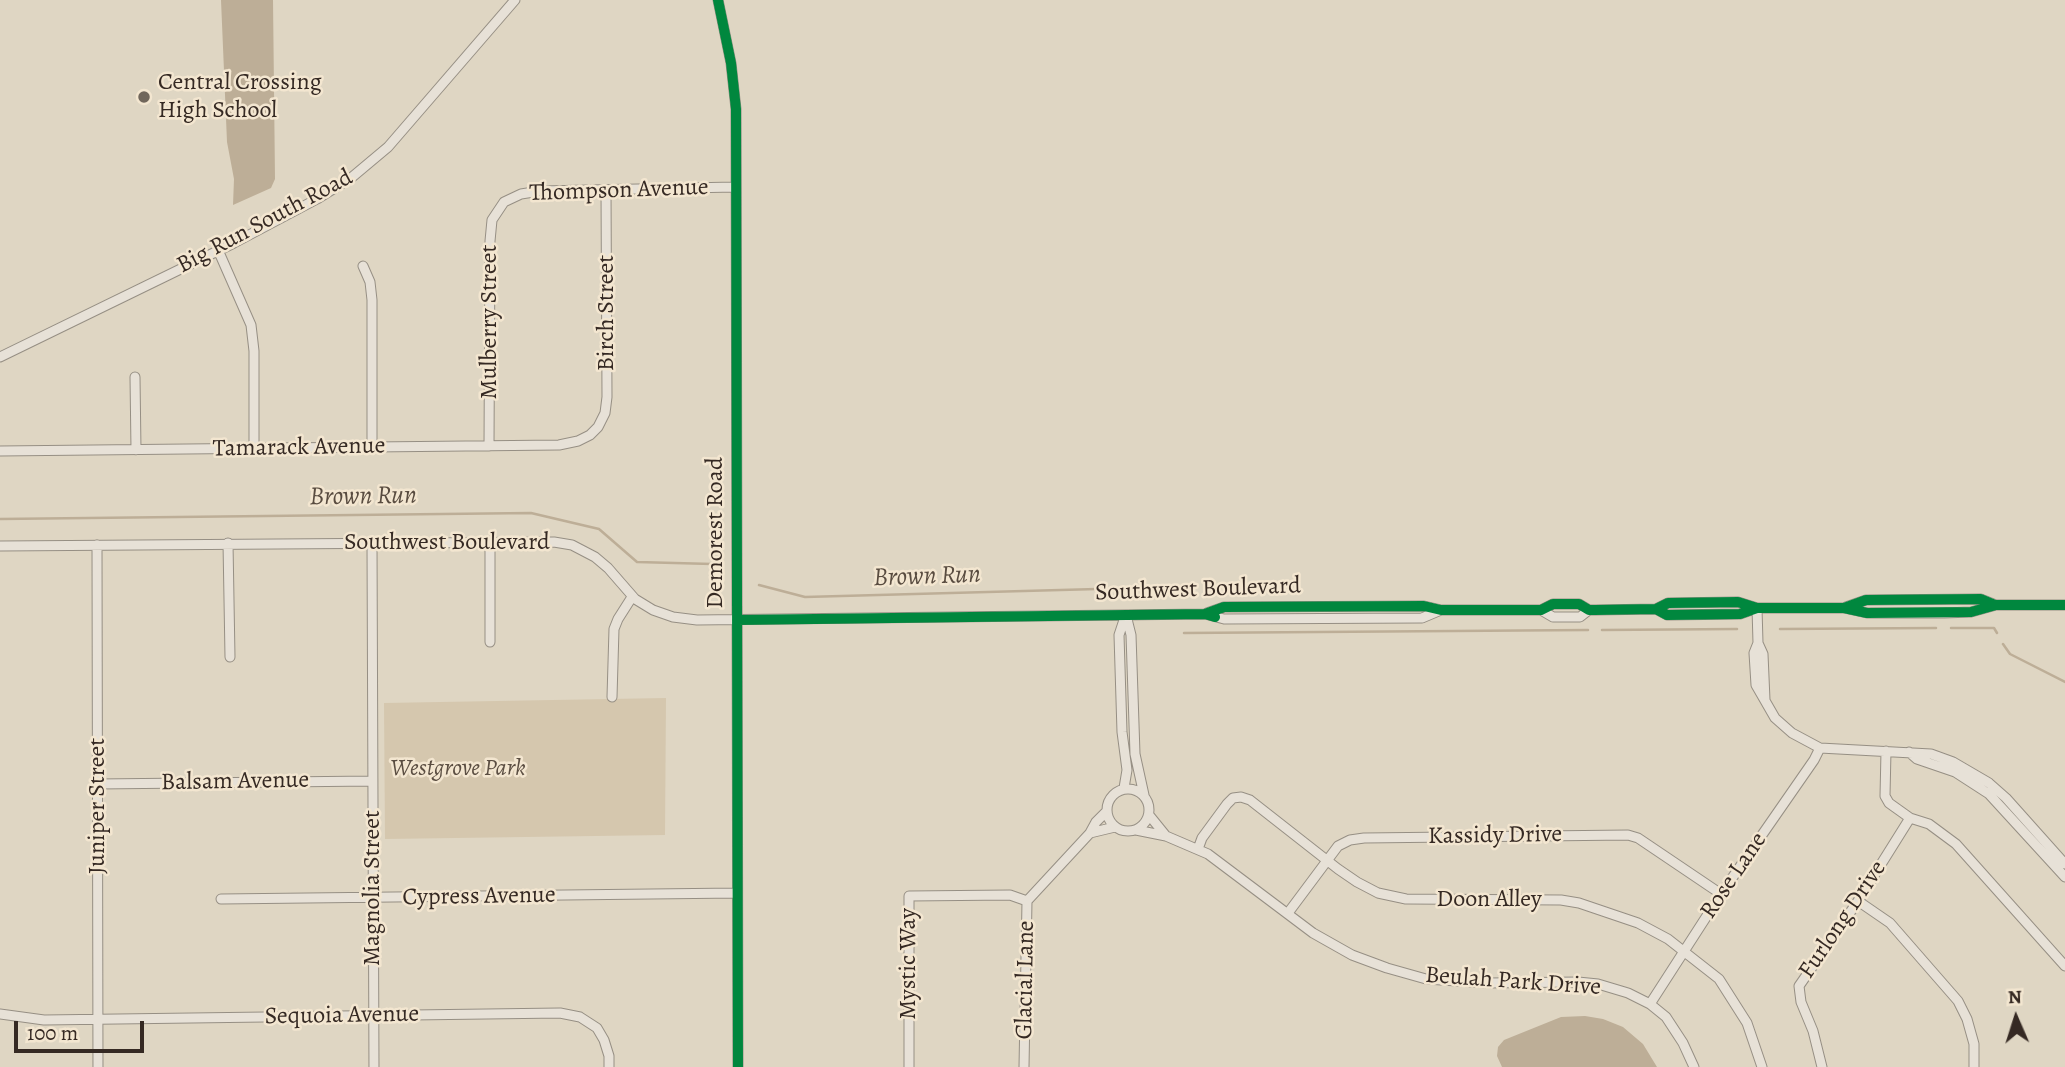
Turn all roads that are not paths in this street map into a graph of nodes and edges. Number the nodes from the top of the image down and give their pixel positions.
1 (514, 0) edge
2 (718, 0) edge
3 (735, 187) junction
4 (606, 190) junction
5 (504, 202) joint
6 (218, 250) junction
7 (363, 266) dead end
8 (0, 357) edge
9 (135, 377) dead end
10 (594, 432) joint
11 (489, 446) junction
12 (372, 448) junction
13 (254, 449) junction
14 (136, 450) junction
15 (0, 451) edge
16 (490, 541) junction
17 (372, 542) junction
18 (229, 543) junction
19 (97, 545) junction
20 (0, 546) edge
21 (632, 597) junction
22 (2065, 605) edge
23 (1757, 608) junction
24 (1125, 615) junction
25 (737, 620) junction
26 (490, 642) dead end
27 (230, 657) dead end
28 (612, 697) dead end
29 (1819, 748) junction
30 (1886, 751) junction
31 (1909, 752) junction
32 (372, 781) junction
33 (98, 784) junction
34 (1124, 789) junction
35 (1144, 795) junction
36 (1107, 811) junction
37 (1149, 815) junction
38 (1910, 818) junction
39 (1115, 827) junction
40 (1136, 830) junction
41 (1090, 834) junction
42 (1166, 836) junction
43 (1198, 849) junction
44 (1327, 861) junction
45 (2065, 864) edge
46 (2065, 877) edge
47 (737, 893) junction
48 (1721, 894) junction
49 (373, 898) junction
50 (221, 899) dead end
51 (1027, 901) junction
52 (1858, 901) junction
53 (1288, 913) junction
54 (1685, 951) junction
55 (2065, 966) edge
56 (1650, 1004) junction
57 (0, 1014) edge
58 (374, 1016) junction
59 (99, 1020) junction
60 (99, 1067) edge
61 (374, 1067) edge
62 (609, 1067) edge
63 (738, 1067) edge
64 (909, 1067) edge
65 (1024, 1067) edge
66 (1694, 1067) edge
67 (1762, 1067) edge
68 (1822, 1067) edge
69 (1974, 1067) edge

1 - 6 street, Big Run South Road
2 - 3 street, Demorest Road
3 - 4 street, Thompson Avenue
3 - 25 street, Demorest Road
4 - 5 street, Thompson Avenue
4 - 10 street, Birch Street
5 - 11 street, Mulberry Street
6 - 8 street, Big Run South Road
6 - 13 street
7 - 12 street
9 - 14 street
10 - 11 street, Tamarack Avenue
11 - 12 street, Tamarack Avenue
12 - 13 street, Tamarack Avenue
13 - 14 street, Tamarack Avenue
14 - 15 street, Tamarack Avenue
16 - 17 street, Southwest Boulevard
16 - 21 street, Southwest Boulevard
16 - 26 street
17 - 18 street, Southwest Boulevard
17 - 32 street, Magnolia Street
18 - 19 street, Southwest Boulevard
18 - 27 street
19 - 20 street, Southwest Boulevard
19 - 33 street, Juniper Street
21 - 25 street, Southwest Boulevard
21 - 28 street
22 - 23 street, Southwest Boulevard
23 - 24 street, Southwest Boulevard
23 - 29 street
24 - 25 street, Southwest Boulevard
24 - 34 street
24 - 35 street
25 - 47 street, Demorest Road
29 - 30 street
29 - 48 street, Rose Lane
30 - 31 street
30 - 38 street
31 - 45 street
31 - 46 street
32 - 33 street, Balsam Avenue
32 - 49 street, Magnolia Street
33 - 59 street, Juniper Street
34 - 35 street
34 - 36 street
35 - 37 street
36 - 39 street
36 - 41 street, Glacial Lane
37 - 40 street
37 - 42 street, Beulah Park Drive
38 - 52 street, Furlong Drive
38 - 55 street
39 - 40 street
39 - 41 street
40 - 42 street, Beulah Park Drive
41 - 51 street, Glacial Lane
42 - 43 street, Beulah Park Drive
43 - 44 street, Doon Alley
43 - 53 street, Beulah Park Drive
44 - 48 street, Kassidy Drive
44 - 53 street, Kassidy Drive
44 - 54 street, Doon Alley
47 - 49 street, Cypress Avenue
47 - 63 street, Demorest Road
48 - 54 street, Rose Lane
49 - 50 street, Cypress Avenue
49 - 58 street, Magnolia Street
51 - 64 street, Mystic Way
51 - 65 street, Glacial Lane
52 - 68 street, Furlong Drive
52 - 69 street
53 - 56 street, Beulah Park Drive
54 - 56 street, Rose Lane
54 - 67 street, Doon Alley
56 - 66 street, Beulah Park Drive
57 - 59 street, Sequoia Avenue
58 - 59 street, Sequoia Avenue
58 - 61 street, Magnolia Street
58 - 62 street, Sequoia Avenue
59 - 60 street, Juniper Street

